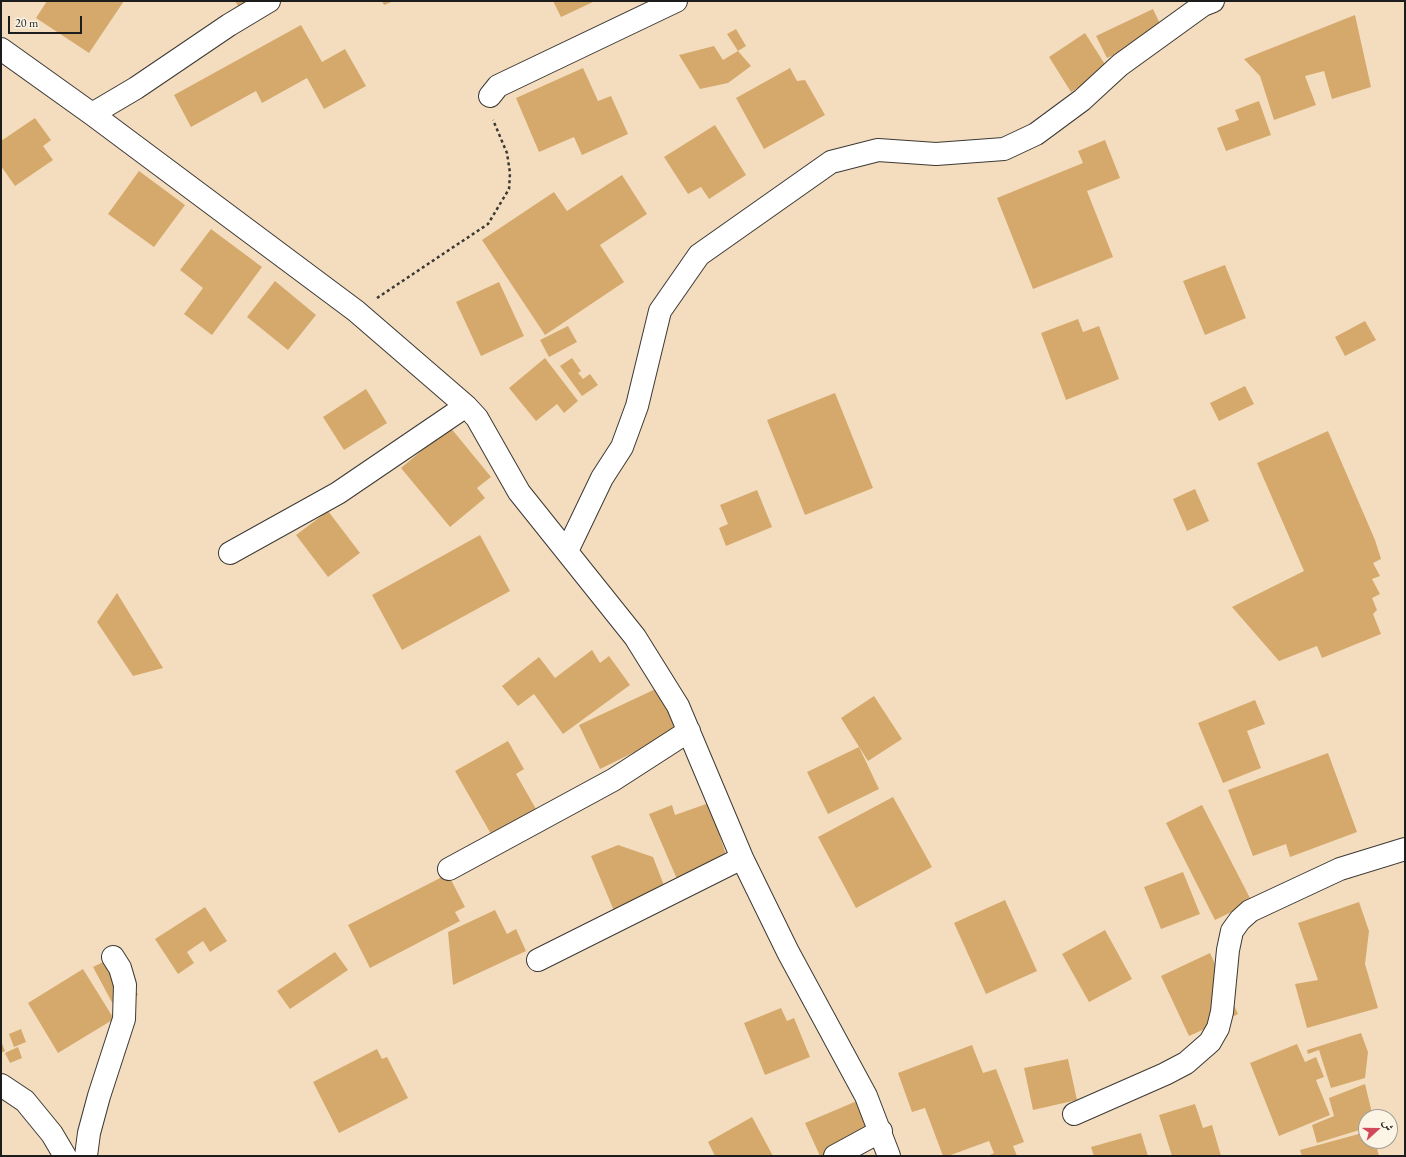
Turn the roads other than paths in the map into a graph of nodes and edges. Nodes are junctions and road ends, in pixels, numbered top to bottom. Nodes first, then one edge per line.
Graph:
1 (269, 1) edge
2 (676, 1) edge
3 (1213, 1) edge
4 (1, 49) edge
5 (490, 96) road end
6 (92, 114) junction
7 (466, 406) junction
8 (567, 551) junction
9 (230, 553) dead end
10 (689, 731) junction
11 (1405, 849) edge
12 (742, 858) junction
13 (449, 869) dead end
14 (113, 957) dead end
15 (538, 960) dead end
16 (1, 1085) edge
17 (1074, 1114) dead end
18 (881, 1131) junction
19 (65, 1156) edge
20 (86, 1156) edge
21 (835, 1156) edge
22 (889, 1156) edge

1 - 6 street
2 - 5 street
3 - 8 street
4 - 6 street
6 - 7 street
7 - 8 street
7 - 9 street
8 - 10 street
10 - 12 street
10 - 13 street
11 - 17 street
12 - 15 street
12 - 18 street
14 - 20 street
16 - 19 street
18 - 21 street
18 - 22 street

